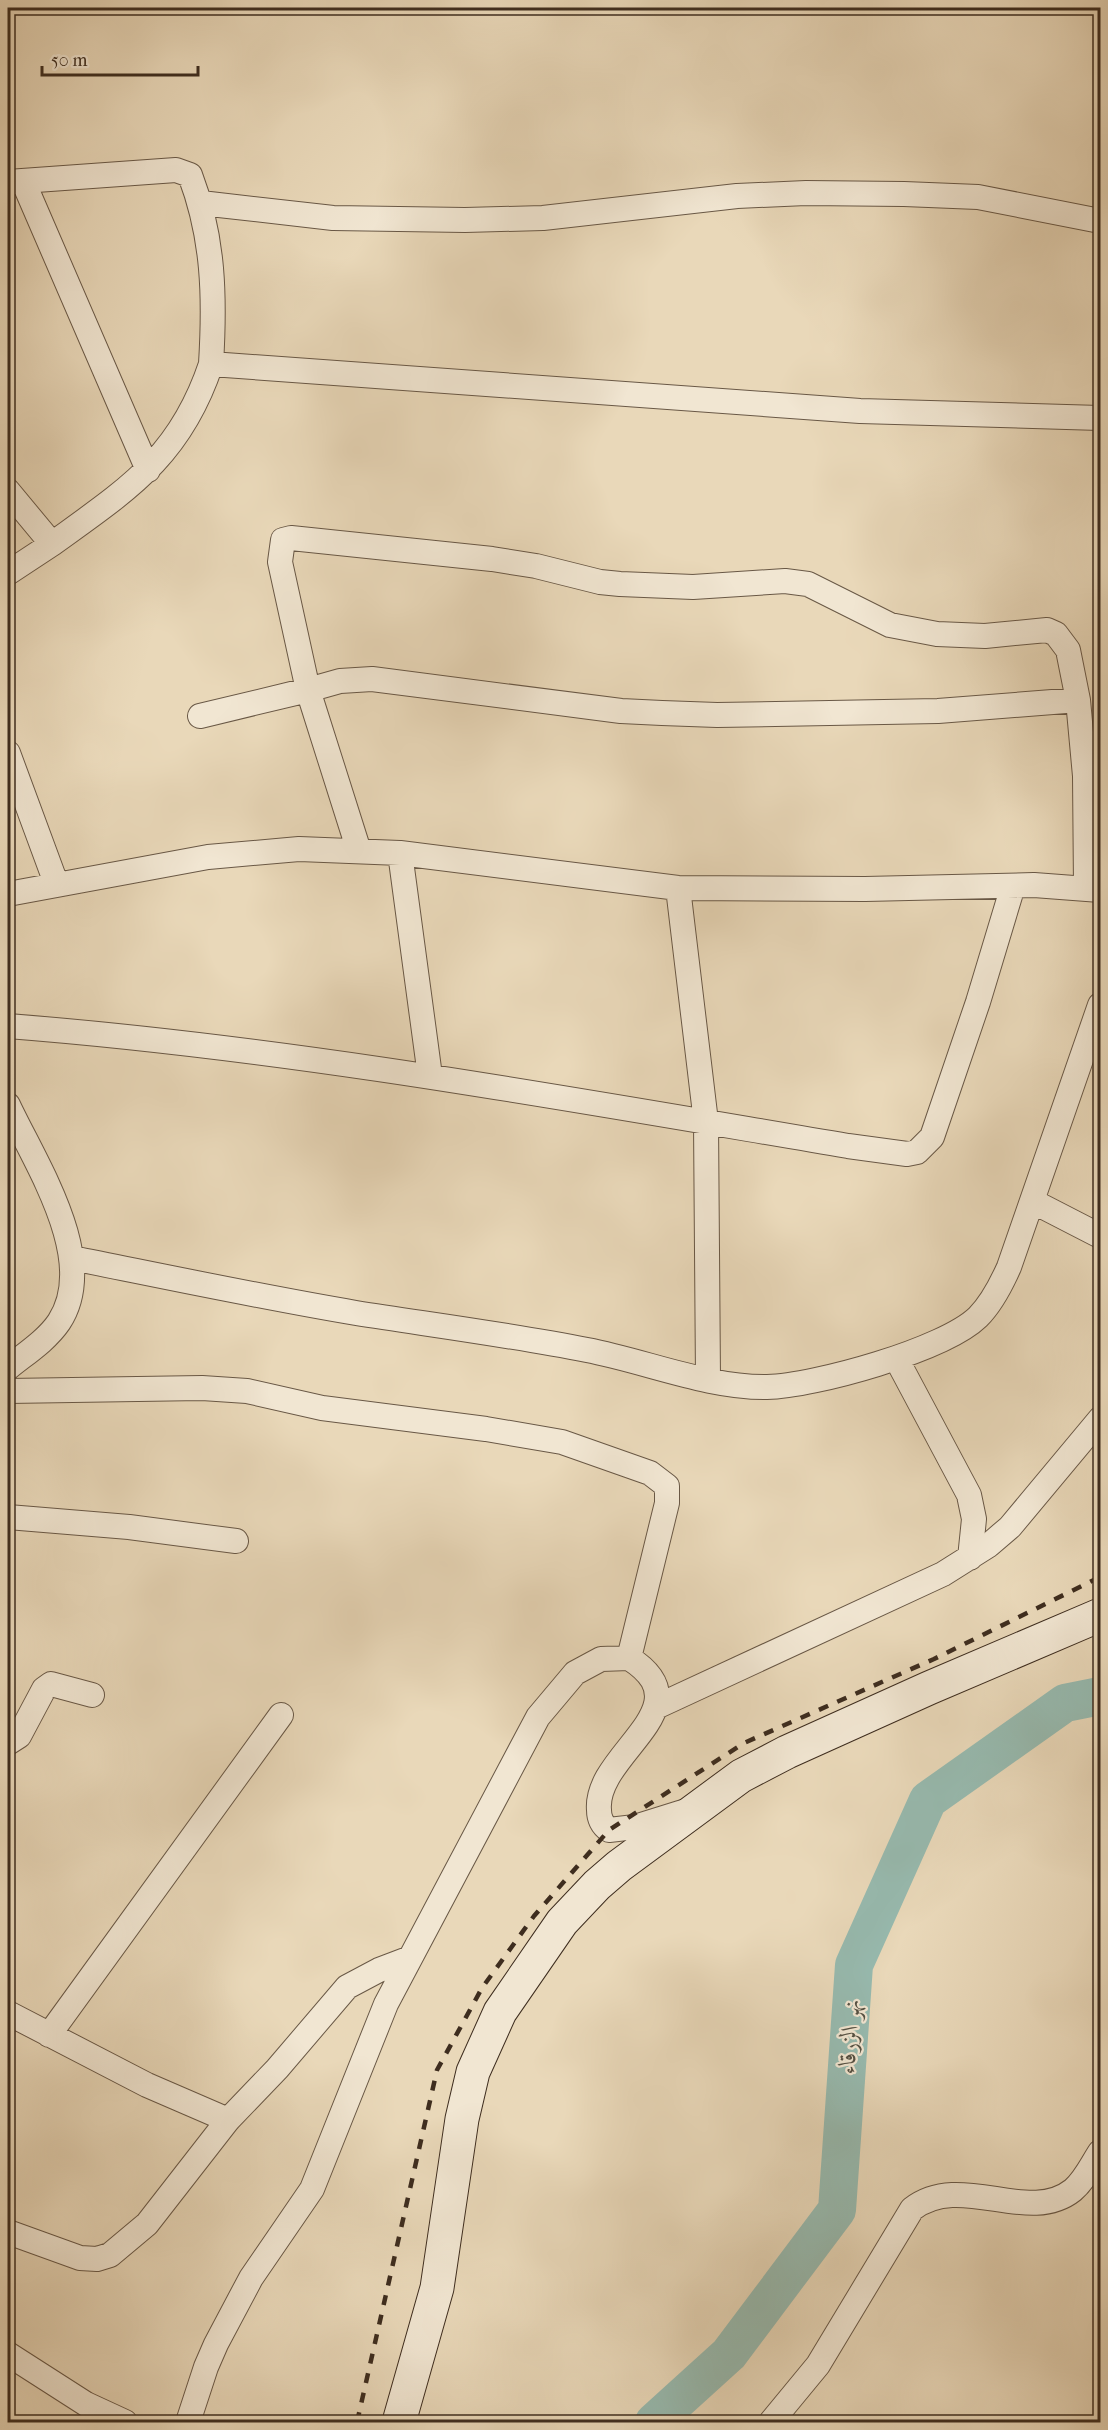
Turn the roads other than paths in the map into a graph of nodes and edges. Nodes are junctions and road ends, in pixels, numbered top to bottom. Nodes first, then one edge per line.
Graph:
1 (15, 181) edge
2 (201, 203) junction
3 (1101, 221) edge
4 (211, 363) junction
5 (1101, 418) edge
6 (148, 470) junction
7 (8, 491) edge
8 (51, 544) junction
9 (8, 573) edge
10 (308, 690) junction
11 (1078, 700) junction
12 (200, 716) dead end
13 (8, 753) edge
14 (359, 850) junction
15 (400, 853) junction
16 (56, 883) junction
17 (1013, 886) junction
18 (678, 888) junction
19 (1094, 889) edge
20 (8, 894) edge
21 (1101, 1005) edge
22 (8, 1026) edge
23 (430, 1076) junction
24 (8, 1105) edge
25 (706, 1122) junction
26 (1032, 1201) junction
27 (1101, 1236) edge
28 (72, 1258) junction
29 (896, 1358) junction
30 (8, 1368) edge
31 (708, 1379) junction
32 (8, 1391) edge
33 (1101, 1419) edge
34 (8, 1517) edge
35 (236, 1541) dead end
36 (970, 1558) junction
37 (1101, 1615) edge
38 (628, 1658) junction
39 (92, 1695) dead end
40 (656, 1707) junction
41 (281, 1715) dead end
42 (8, 1743) edge
43 (694, 1808) junction
44 (408, 1959) junction
45 (8, 2013) edge
46 (49, 2035) junction
47 (228, 2120) junction
48 (1101, 2152) edge
49 (8, 2232) edge
50 (8, 2354) edge
51 (125, 2422) edge
52 (188, 2422) edge
53 (399, 2422) edge
54 (771, 2422) edge

1 - 2 street
1 - 6 street
2 - 3 street
2 - 4 street
4 - 5 street
4 - 6 street
6 - 8 street
7 - 8 street
8 - 9 street
10 - 11 street
10 - 11 street
10 - 12 street
10 - 14 street
11 - 19 street
13 - 16 street
14 - 15 street
14 - 16 street
15 - 18 street
15 - 23 street
16 - 20 street
17 - 18 street
17 - 19 street
17 - 25 street
18 - 25 street
21 - 26 street
22 - 23 street
23 - 25 street
24 - 28 street
25 - 31 street
26 - 27 street
26 - 29 street
28 - 30 street
28 - 31 street
29 - 31 street
29 - 36 street
32 - 38 street
33 - 36 street
34 - 35 street
36 - 40 street
37 - 43 street
38 - 40 street
38 - 44 street
39 - 42 street
40 - 43 street
41 - 46 street
43 - 53 street
44 - 47 street
44 - 52 street
45 - 46 street
46 - 47 street
47 - 49 street
48 - 54 street
50 - 51 street

